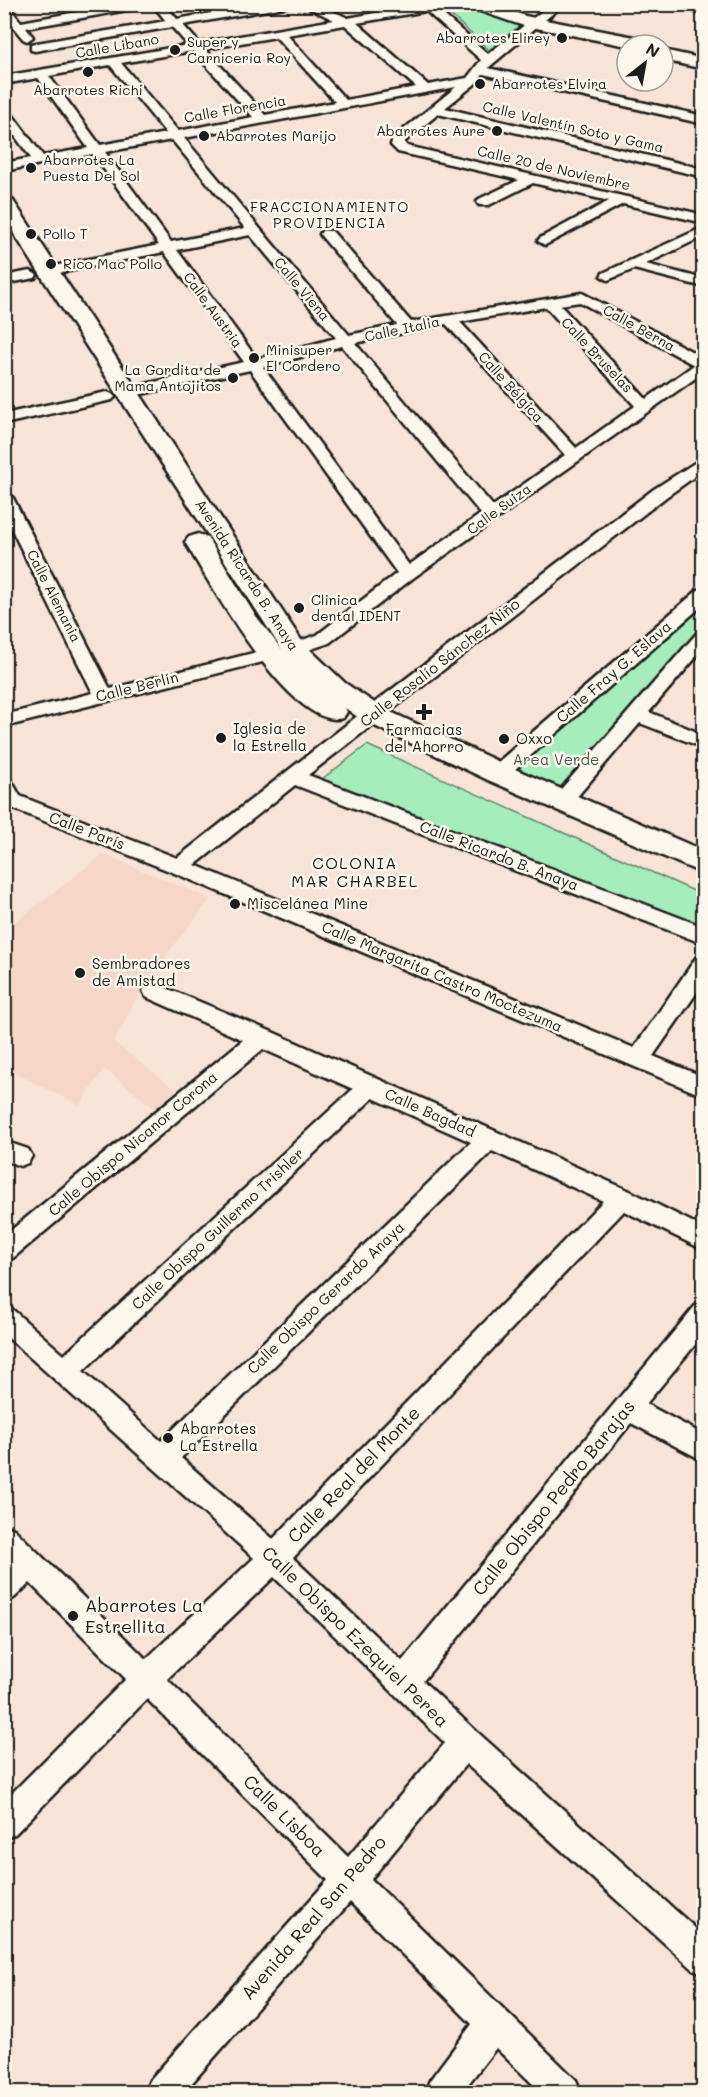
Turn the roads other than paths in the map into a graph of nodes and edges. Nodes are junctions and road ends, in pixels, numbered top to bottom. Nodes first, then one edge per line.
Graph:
1 (144, 4) edge
2 (157, 4) edge
3 (285, 4) edge
4 (306, 4) edge
5 (387, 4) edge
6 (447, 4) edge
7 (477, 4) edge
8 (560, 4) edge
9 (673, 4) edge
10 (4, 8) edge
11 (429, 8) junction
12 (704, 11) edge
13 (406, 12) junction
14 (349, 21) junction
15 (529, 22) junction
16 (174, 24) junction
17 (18, 26) junction
18 (279, 33) junction
19 (615, 38) edge
20 (615, 44) edge
21 (195, 48) junction
22 (675, 52) edge
23 (675, 56) edge
24 (698, 59) edge
25 (113, 61) junction
26 (44, 62) junction
27 (485, 65) junction
28 (4, 80) edge
29 (471, 81) junction
30 (425, 89) junction
31 (343, 104) junction
32 (436, 110) junction
33 (4, 112) edge
34 (262, 119) junction
35 (704, 120) edge
36 (175, 135) junction
37 (96, 150) junction
38 (39, 160) junction
39 (4, 166) edge
40 (704, 173) edge
41 (533, 178) junction
42 (622, 199) junction
43 (4, 202) edge
44 (484, 202) dead end
45 (704, 219) edge
46 (254, 230) junction
47 (704, 231) edge
48 (4, 233) edge
49 (327, 234) dead end
50 (545, 242) dead end
51 (168, 248) junction
52 (634, 265) junction
53 (39, 273) junction
54 (608, 276) dead end
55 (4, 280) edge
56 (704, 283) edge
57 (573, 298) joint
58 (549, 303) junction
59 (449, 319) junction
60 (408, 327) junction
61 (346, 340) junction
62 (253, 364) junction
63 (704, 365) edge
64 (118, 394) junction
65 (644, 406) junction
66 (4, 419) edge
67 (574, 455) junction
68 (704, 462) edge
69 (4, 496) edge
70 (492, 516) junction
71 (407, 574) junction
72 (704, 594) edge
73 (704, 636) edge
74 (282, 652) junction
75 (104, 695) junction
76 (636, 714) junction
77 (4, 721) edge
78 (365, 721) junction
79 (704, 742) edge
80 (498, 773) junction
81 (294, 777) junction
82 (7, 797) edge
83 (562, 801) junction
84 (704, 863) edge
85 (179, 867) junction
86 (704, 885) edge
87 (704, 936) edge
88 (704, 964) edge
89 (154, 991) dead end
90 (262, 1037) junction
91 (639, 1059) junction
92 (371, 1086) junction
93 (704, 1087) edge
94 (489, 1139) junction
95 (621, 1198) junction
96 (704, 1240) edge
97 (4, 1251) edge
98 (704, 1314) edge
99 (4, 1318) edge
100 (65, 1371) junction
101 (628, 1408) junction
102 (704, 1449) edge
103 (163, 1457) junction
104 (4, 1539) edge
105 (274, 1558) junction
106 (30, 1564) junction
107 (4, 1588) edge
108 (146, 1678) junction
109 (404, 1682) junction
110 (465, 1742) junction
111 (4, 1822) edge
112 (349, 1880) junction
113 (704, 1958) edge
114 (494, 2023) junction
115 (162, 2092) edge
116 (442, 2092) edge
117 (564, 2092) edge

1 - 17 street
2 - 16 street
3 - 16 street
4 - 14 street
5 - 13 street
6 - 11 street, Calle Libano
7 - 15 main road
8 - 15 street
9 - 12 street
10 - 17 street, Calle Austria
11 - 13 street, Calle Libano
11 - 27 street
13 - 14 street, Calle Libano
14 - 18 street, Calle Libano
14 - 30 street
15 - 19 main road
15 - 20 main road
15 - 27 street
16 - 21 street
16 - 26 street
17 - 26 street, Calle Austria
18 - 21 street, Calle Libano
18 - 31 street
21 - 25 street, Calle Libano
21 - 34 street
22 - 24 main road
23 - 24 main road
25 - 26 street, Calle Libano
25 - 36 street, Calle Viena
26 - 28 street, Calle Libano
26 - 37 street, Calle Austria
27 - 29 street
27 - 35 street
29 - 30 street, Calle Florencia
29 - 32 street
30 - 31 street, Calle Florencia
31 - 34 street, Calle Florencia
32 - 40 street, Calle Valentín Soto y Gama
32 - 41 street, Calle 20 de Noviembre
33 - 38 street
34 - 36 street, Calle Florencia
36 - 37 street, Calle Florencia
36 - 46 street, Calle Viena
37 - 38 street, Calle Florencia
37 - 51 street, Calle Austria
38 - 39 street, Calle Florencia
41 - 42 street, Calle 20 de Noviembre
41 - 44 street
42 - 45 street, Calle 20 de Noviembre
42 - 50 street
43 - 53 main road, Avenida Ricardo B. Anaya
46 - 51 street
46 - 61 street, Calle Viena
47 - 52 street
48 - 53 main road, Avenida Ricardo B. Anaya
49 - 60 street
51 - 53 street
51 - 62 street, Calle Austria
52 - 54 street
52 - 56 street
53 - 55 street
53 - 64 main road, Avenida Ricardo B. Anaya
57 - 58 street, Calle Italia
57 - 63 street, Calle Berna
58 - 59 street, Calle Italia
58 - 65 street, Calle Bruselas
59 - 60 street, Calle Italia
59 - 67 street, Calle Bélgica
60 - 61 street, Calle Italia
61 - 62 street, Calle Italia
61 - 70 street, Calle Viena
62 - 64 street, Calle Italia
62 - 71 street, Calle Austria
63 - 65 street, Calle Suiza
64 - 66 street, Calle Italia
64 - 74 main road, Avenida Ricardo B. Anaya
65 - 67 street, Calle Suiza
67 - 70 street, Calle Suiza
68 - 78 street, Calle Rosalío Sánchez Niño
69 - 75 street, Calle Alemania
70 - 71 street, Calle Suiza
71 - 74 street, Calle Suiza
72 - 80 street, Calle Fray G. Eslava
73 - 76 street
74 - 75 street, Calle Berlín
74 - 78 main road, Avenida Ricardo B. Anaya
75 - 77 street, Calle Berlín
76 - 79 street
76 - 83 street
78 - 80 main road, Avenida Ricardo B. Anaya
78 - 81 street, Calle Rosalío Sánchez Niño
78 - 86 main road, Avenida Ricardo B. Anaya
80 - 83 main road, Avenida Ricardo B. Anaya
81 - 85 street, Calle Rosalío Sánchez Niño
81 - 87 street, Calle Ricardo B. Anaya
82 - 85 street, Calle París
83 - 84 main road, Avenida Ricardo B. Anaya
85 - 91 street, Calle Margarita Castro Moctezuma
88 - 91 street
89 - 90 street, Calle Bagdad
90 - 92 street, Calle Bagdad
90 - 97 street, Calle Obispo Nicanor Corona
91 - 93 street, Calle Margarita Castro Moctezuma
92 - 94 street, Calle Bagdad
92 - 100 street, Calle Obispo Guillermo Trishler
94 - 95 street, Calle Bagdad
94 - 103 street, Calle Obispo Gerardo Anaya
95 - 96 street, Calle Bagdad
95 - 105 street, Calle Real del Monte
98 - 101 street, Calle Obispo Pedro Barajas
99 - 100 street, Calle Obispo Ezequiel Perea
100 - 103 street, Calle Obispo Ezequiel Perea
101 - 102 street
101 - 109 street, Calle Obispo Pedro Barajas
103 - 105 street, Calle Obispo Ezequiel Perea
104 - 106 street, Calle Lisboa
105 - 108 street, Calle Real del Monte
105 - 109 street, Calle Obispo Ezequiel Perea
106 - 107 street
106 - 108 street, Calle Lisboa
108 - 111 street, Calle Real del Monte
108 - 112 street, Calle Lisboa
109 - 110 street, Calle Obispo Ezequiel Perea
110 - 112 street, Avenida Real San Pedro
110 - 113 street, Calle Obispo Ezequiel Perea
112 - 114 street, Calle Lisboa
112 - 115 street, Avenida Real San Pedro
114 - 116 street
114 - 117 street, Calle Lisboa

